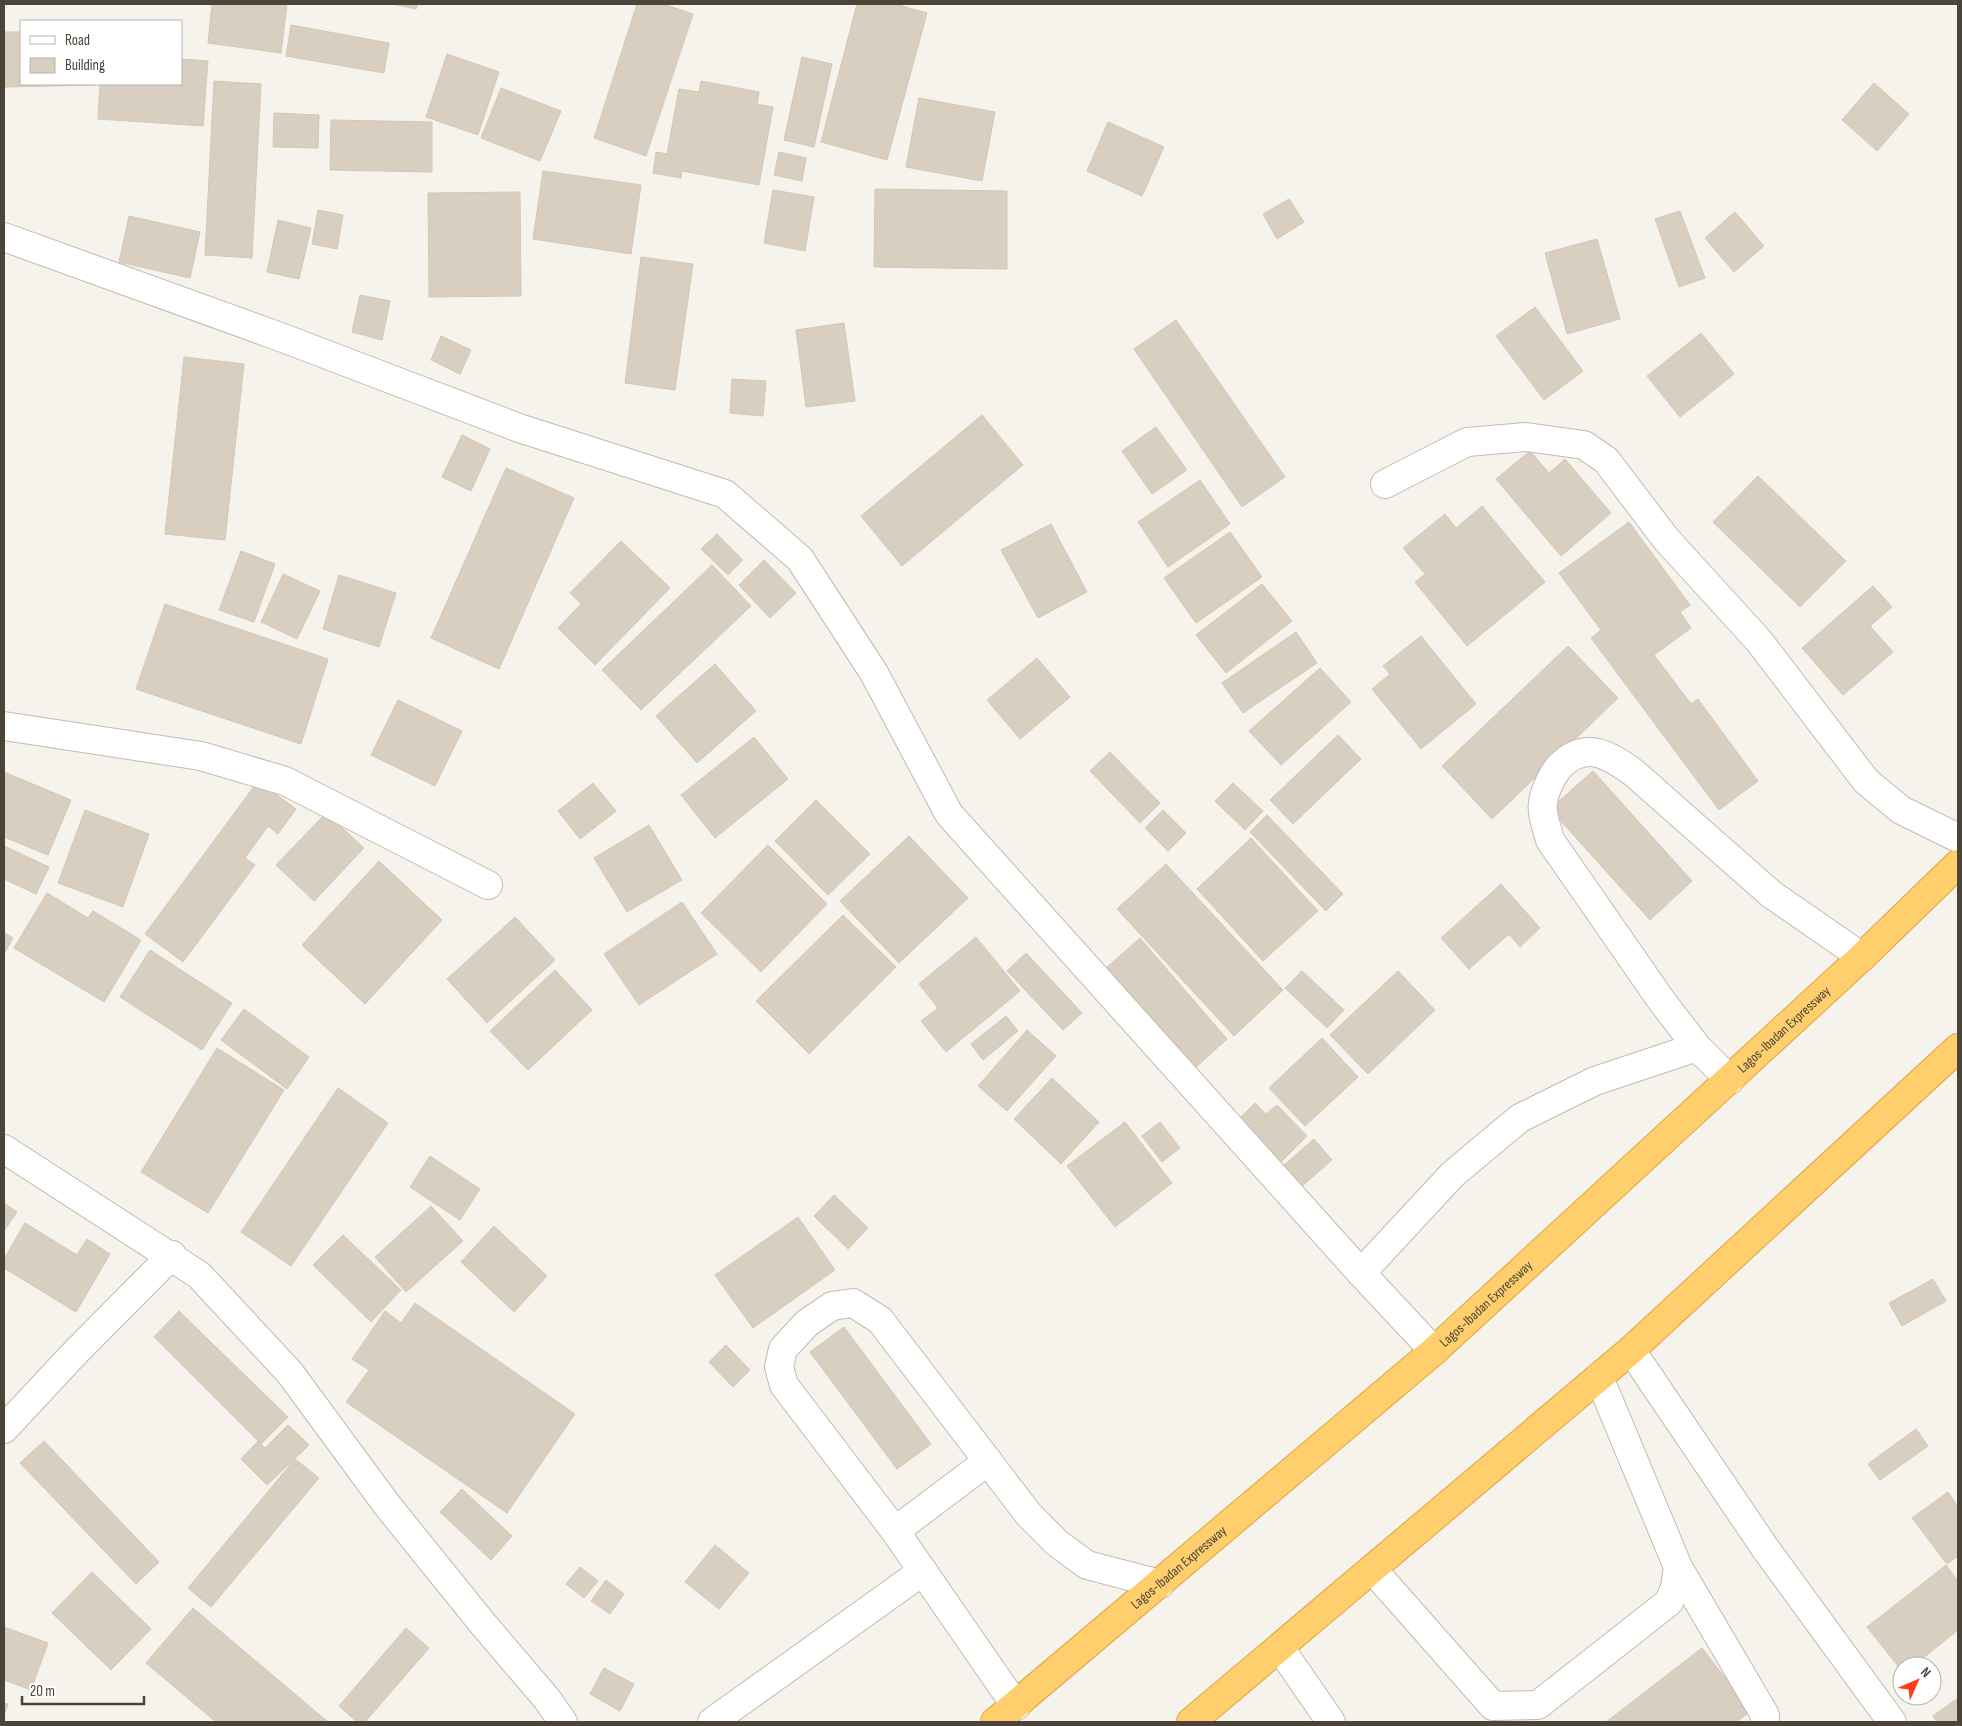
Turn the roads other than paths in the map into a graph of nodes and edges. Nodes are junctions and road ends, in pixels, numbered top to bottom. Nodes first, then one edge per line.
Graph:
1 (4, 237) edge
2 (1385, 484) dead end
3 (4, 726) edge
4 (1958, 838) edge
5 (1958, 864) edge
6 (488, 885) dead end
7 (1862, 957) junction
8 (1698, 1047) junction
9 (1954, 1060) edge
10 (1730, 1080) junction
11 (4, 1149) edge
12 (172, 1255) junction
13 (1361, 1274) junction
14 (1631, 1350) junction
15 (1434, 1351) junction
16 (1599, 1377) junction
17 (4, 1430) edge
18 (988, 1461) junction
19 (895, 1531) junction
20 (1678, 1567) junction
21 (1372, 1570) junction
22 (922, 1571) junction
23 (1160, 1584) junction
24 (1280, 1648) junction
25 (1006, 1714) edge
26 (1498, 1714) edge
27 (563, 1722) edge
28 (712, 1722) edge
29 (1191, 1722) edge
30 (1331, 1722) edge
31 (1765, 1722) edge
32 (1892, 1722) edge

1 - 13 street
2 - 4 street
3 - 6 street
5 - 7 highway, Lagos-Ibadan Expressway
7 - 8 street
7 - 10 highway, Lagos-Ibadan Expressway
8 - 10 street
8 - 13 street
9 - 14 highway
10 - 15 highway, Lagos-Ibadan Expressway
11 - 12 street
12 - 17 street
12 - 27 street
13 - 15 street
14 - 16 highway
14 - 32 street
15 - 23 highway, Lagos-Ibadan Expressway
16 - 20 street
16 - 21 highway
18 - 19 street
18 - 19 street
18 - 23 street
19 - 22 street
20 - 26 street
20 - 31 street
21 - 24 highway
21 - 26 street
22 - 25 street
22 - 28 street
23 - 25 highway, Lagos-Ibadan Expressway
24 - 29 highway
24 - 30 street

